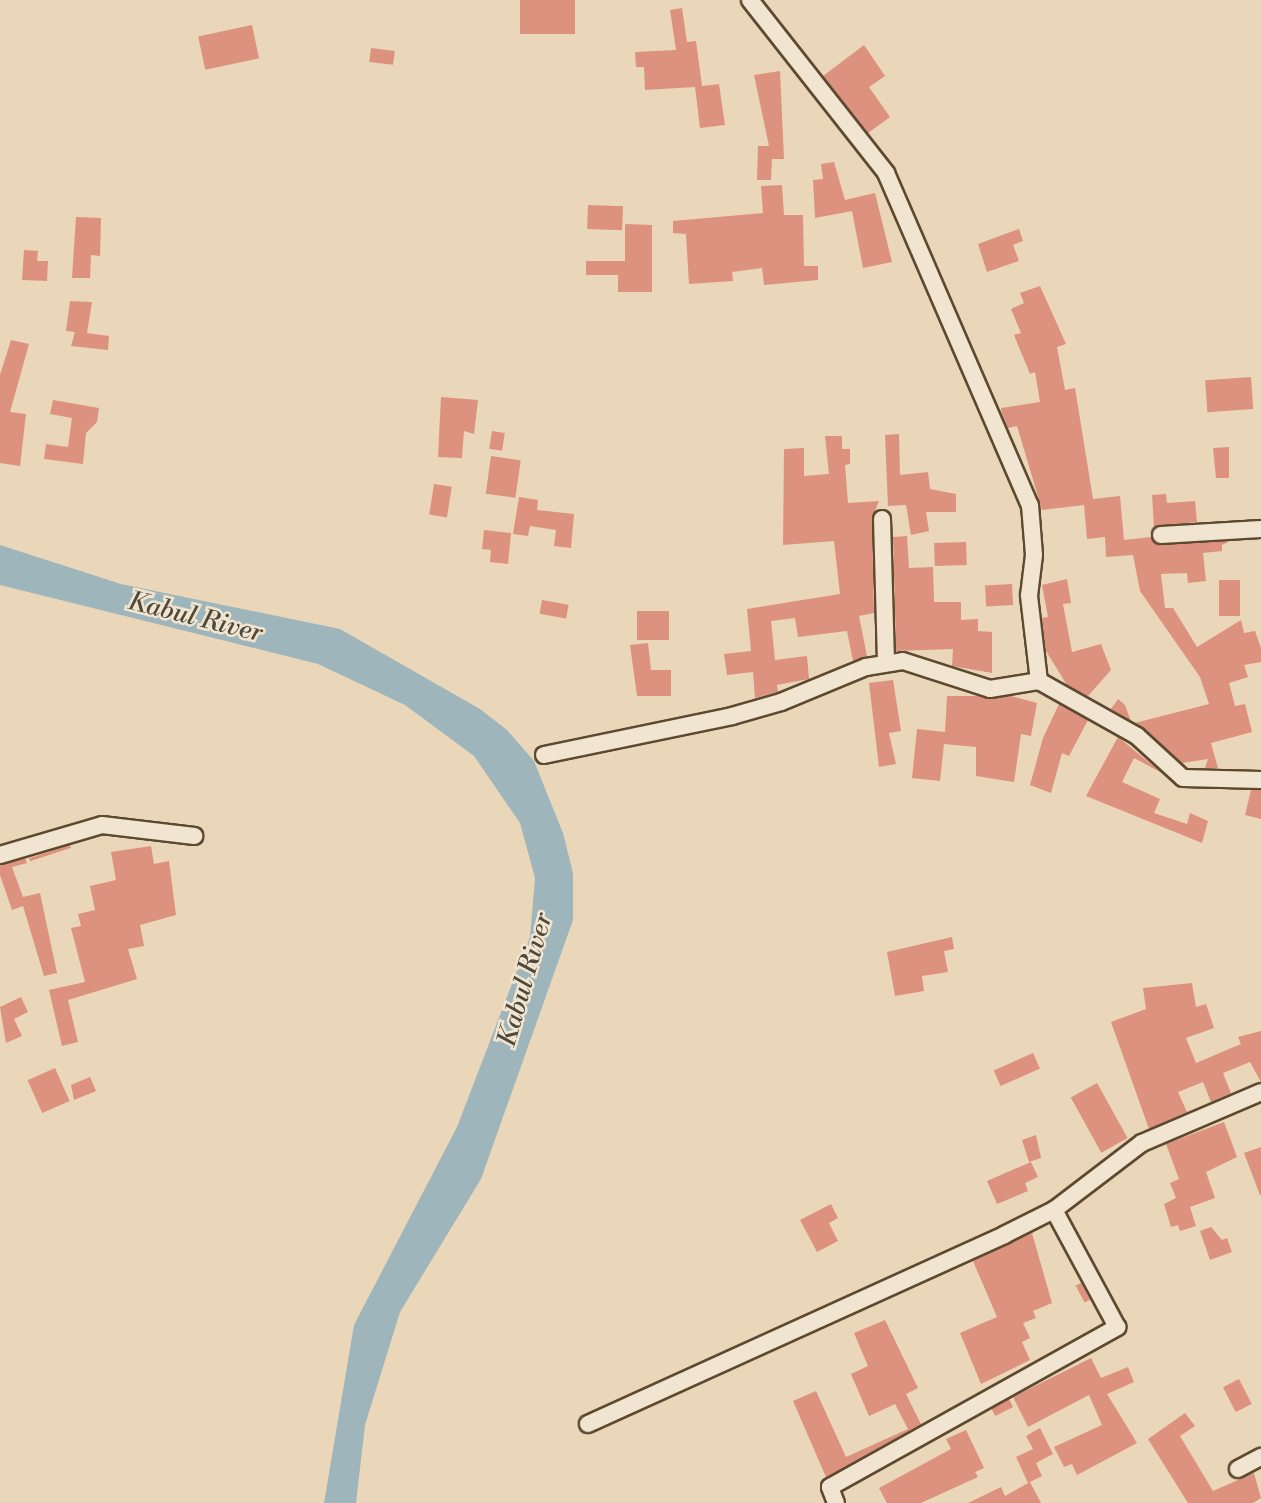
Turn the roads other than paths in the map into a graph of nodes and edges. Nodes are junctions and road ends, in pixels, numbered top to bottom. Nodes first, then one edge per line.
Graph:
1 (750, 0) edge
2 (882, 519) dead end
3 (1261, 529) edge
4 (1161, 535) dead end
5 (886, 662) junction
6 (1039, 681) junction
7 (544, 755) dead end
8 (1261, 780) edge
9 (194, 836) dead end
10 (0, 855) edge
11 (1261, 1092) edge
12 (1054, 1210) junction
13 (588, 1424) dead end
14 (1261, 1457) edge
15 (1238, 1469) dead end
16 (836, 1503) edge

1 - 6 street
2 - 5 street
3 - 4 street
5 - 6 street
5 - 7 street
6 - 8 street
9 - 10 street
11 - 12 street
12 - 13 street
12 - 16 street
14 - 15 street

